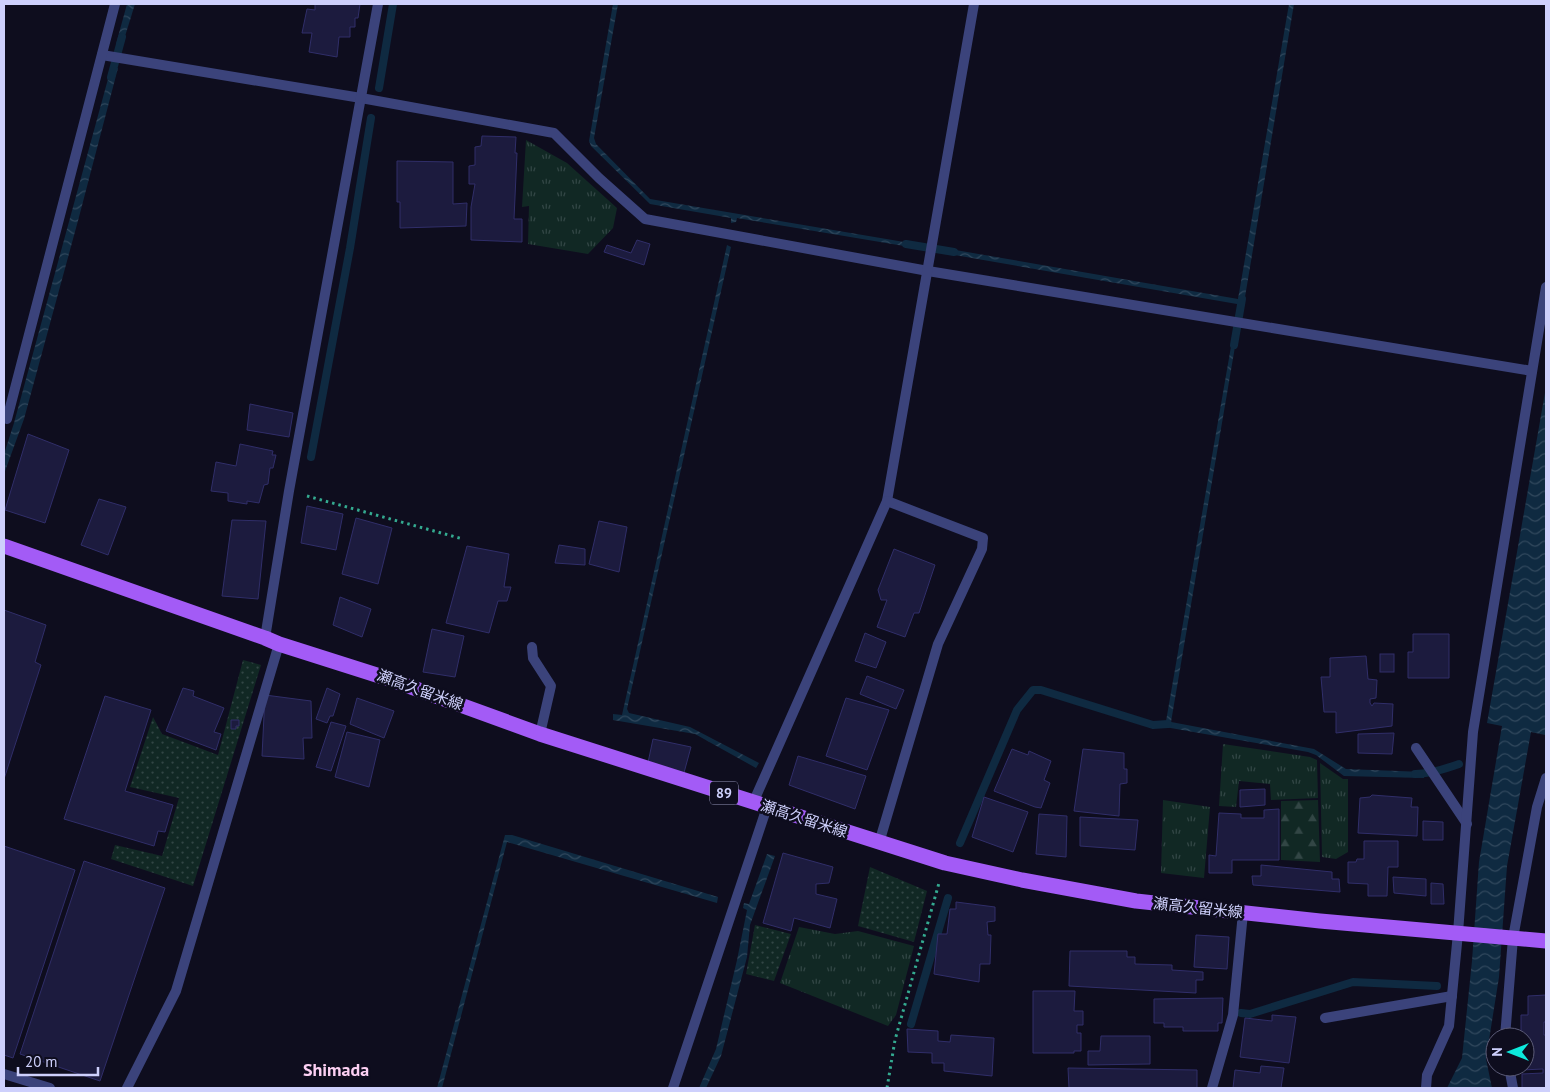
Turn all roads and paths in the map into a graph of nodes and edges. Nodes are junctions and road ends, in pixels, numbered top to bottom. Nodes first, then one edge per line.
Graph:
1 (115, 4) edge
2 (378, 4) edge
3 (974, 4) edge
4 (102, 55) junction
5 (361, 98) junction
6 (928, 272) junction
7 (1546, 287) edge
8 (1532, 371) junction
9 (7, 419) dead end
10 (289, 491) junction
11 (887, 501) junction
12 (463, 539) dead end
13 (4, 546) edge
14 (265, 638) junction
15 (279, 644) junction
16 (532, 646) dead end
17 (540, 734) junction
18 (1416, 748) dead end
19 (1546, 778) edge
20 (760, 805) junction
21 (1467, 824) junction
22 (879, 843) junction
23 (945, 863) junction
24 (1243, 913) junction
25 (1464, 933) junction
26 (1510, 937) junction
27 (1546, 941) edge
28 (1452, 996) junction
29 (1325, 1018) dead end
30 (1506, 1027) edge
31 (4, 1074) edge
32 (50, 1088) edge
33 (128, 1088) edge
34 (673, 1088) edge
35 (887, 1088) edge
36 (1212, 1088) edge
37 (1426, 1088) edge

1 - 4 street
2 - 5 street
3 - 6 street
4 - 5 street
4 - 9 street
5 - 6 street
5 - 10 street
6 - 8 street
6 - 11 street
7 - 8 street
8 - 21 street
10 - 12 path
10 - 14 street
11 - 20 street
11 - 22 street
13 - 14 main road, 瀬高久留米線 / 89
14 - 15 main road, 瀬高久留米線 / 89
15 - 17 main road, 瀬高久留米線 / 89
15 - 33 street
16 - 17 street
17 - 20 main road, 瀬高久留米線 / 89
18 - 21 street
19 - 26 street
20 - 22 main road, 瀬高久留米線 / 89
20 - 34 street
21 - 25 street
22 - 23 main road, 瀬高久留米線 / 89
23 - 24 main road, 瀬高久留米線 / 89
23 - 35 path
24 - 25 main road, 瀬高久留米線 / 89
24 - 36 street
25 - 26 main road, 瀬高久留米線 / 89
25 - 28 street
26 - 27 main road, 瀬高久留米線 / 89
26 - 30 street
28 - 29 street
28 - 37 street
31 - 32 street

